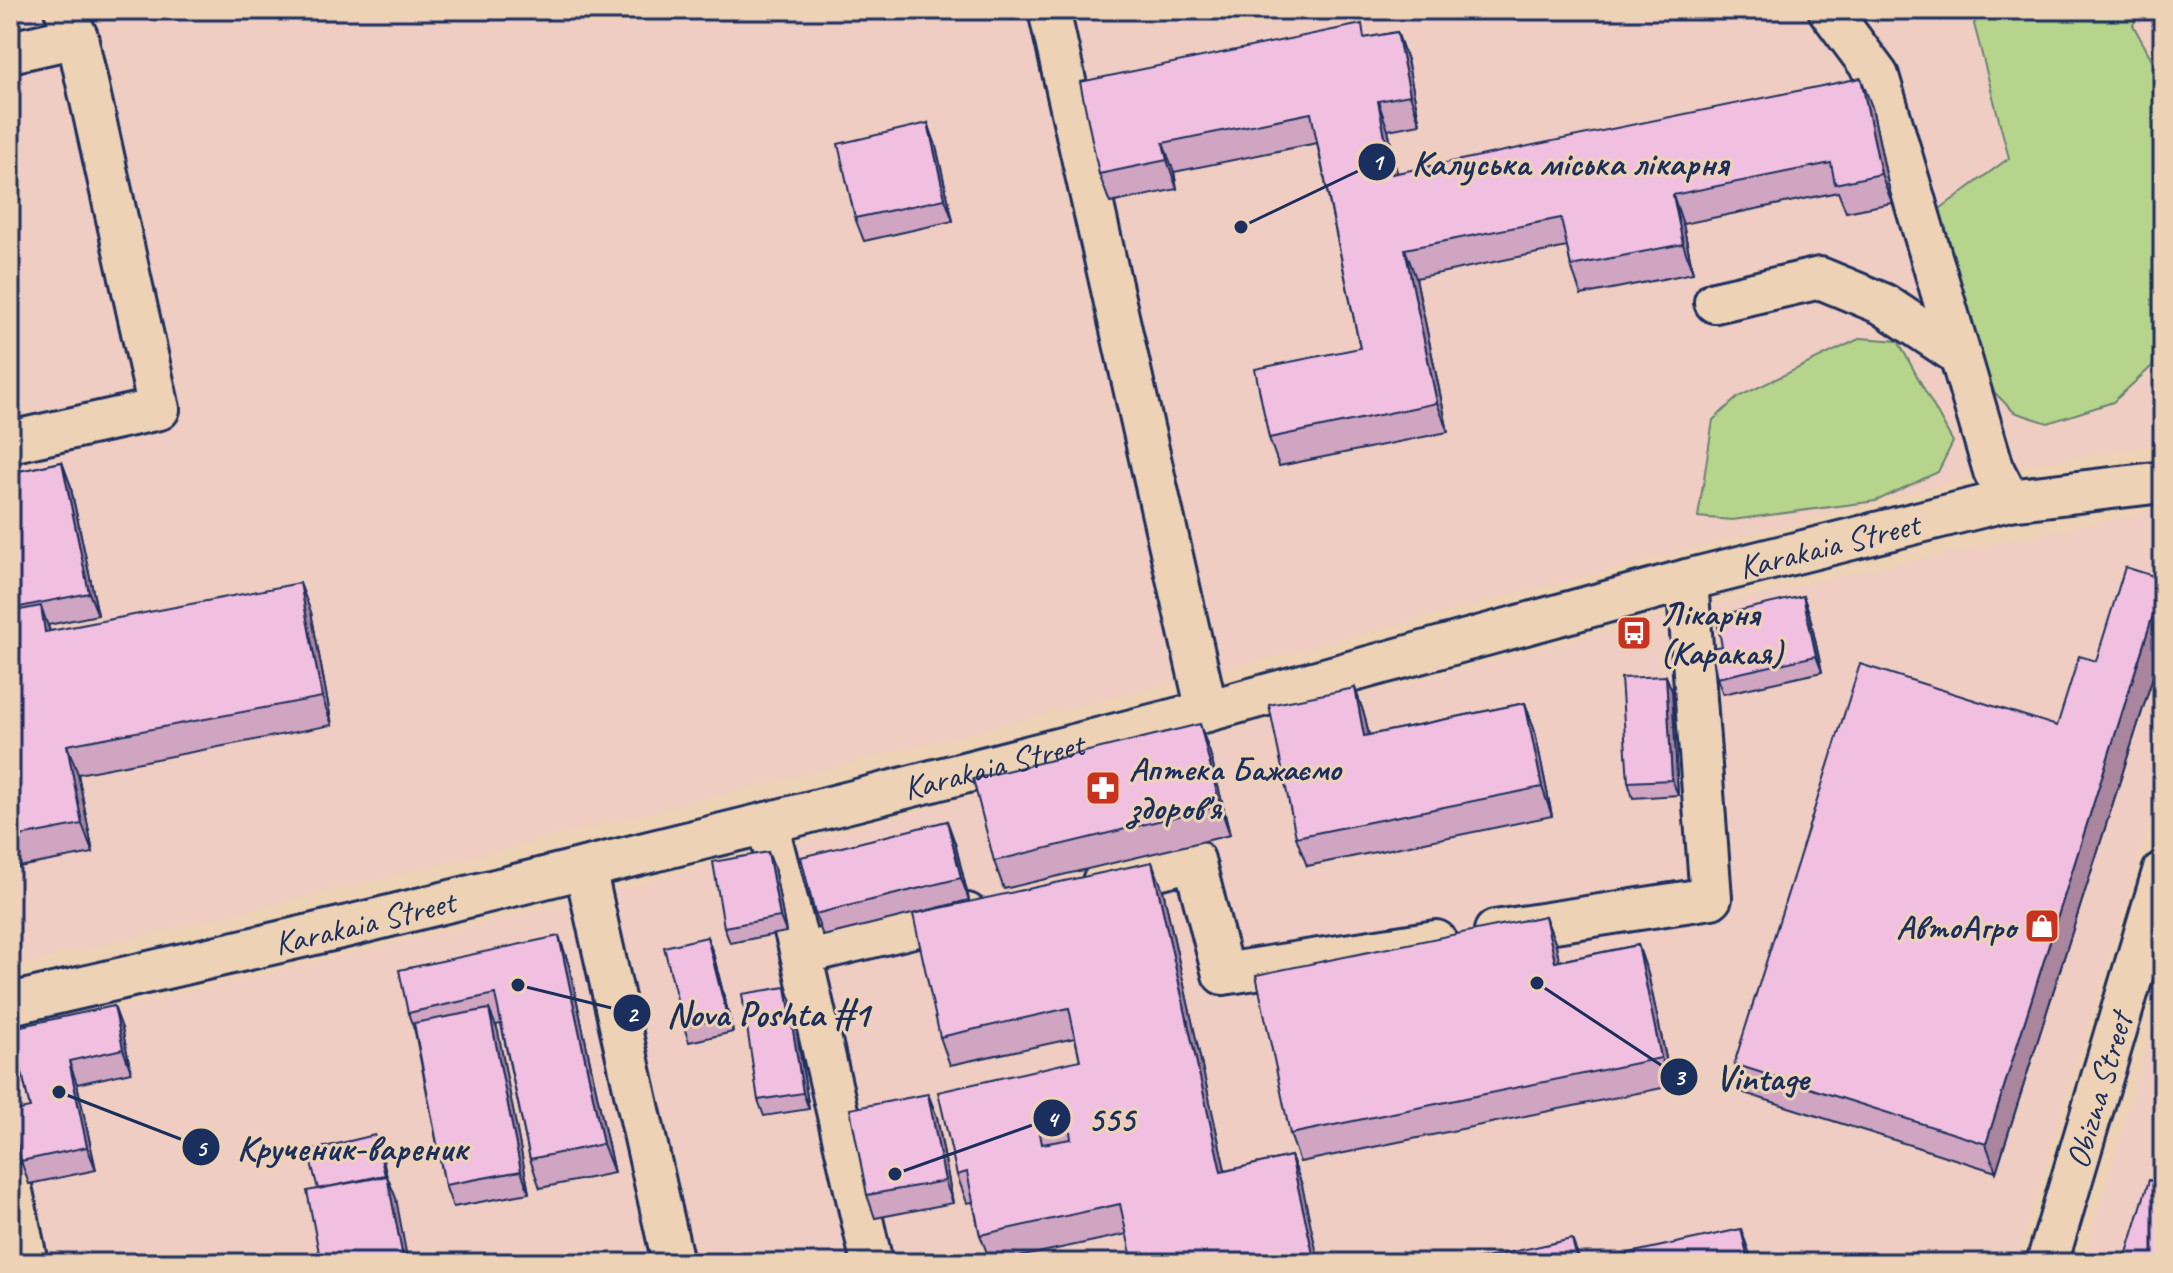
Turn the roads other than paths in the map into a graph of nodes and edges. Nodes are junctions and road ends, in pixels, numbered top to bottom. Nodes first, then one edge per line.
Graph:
1 (1049, 10) edge
2 (1829, 10) edge
3 (71, 24) edge
4 (10, 52) edge
5 (1715, 302) dead end
6 (1958, 354) junction
7 (10, 442) edge
8 (2163, 482) edge
9 (2009, 500) junction
10 (1687, 580) junction
11 (1207, 711) junction
12 (767, 823) junction
13 (585, 868) junction
14 (2163, 872) edge
15 (1073, 889) edge
16 (998, 907) edge
17 (801, 954) junction
18 (10, 1004) edge
19 (10, 1182) edge
20 (27, 1263) edge
21 (673, 1263) edge
22 (872, 1263) edge
23 (2047, 1263) edge

1 - 11 street
2 - 6 street
3 - 4 street
3 - 7 street
5 - 6 street
6 - 9 street
8 - 9 street, Karakaia Street
9 - 10 street, Karakaia Street
10 - 11 street, Karakaia Street
10 - 15 street
11 - 12 street, Karakaia Street
12 - 13 street, Karakaia Street
12 - 17 street
13 - 18 street, Karakaia Street
13 - 21 street
14 - 23 street, Obizna Street
16 - 17 street
17 - 22 street
19 - 20 street

